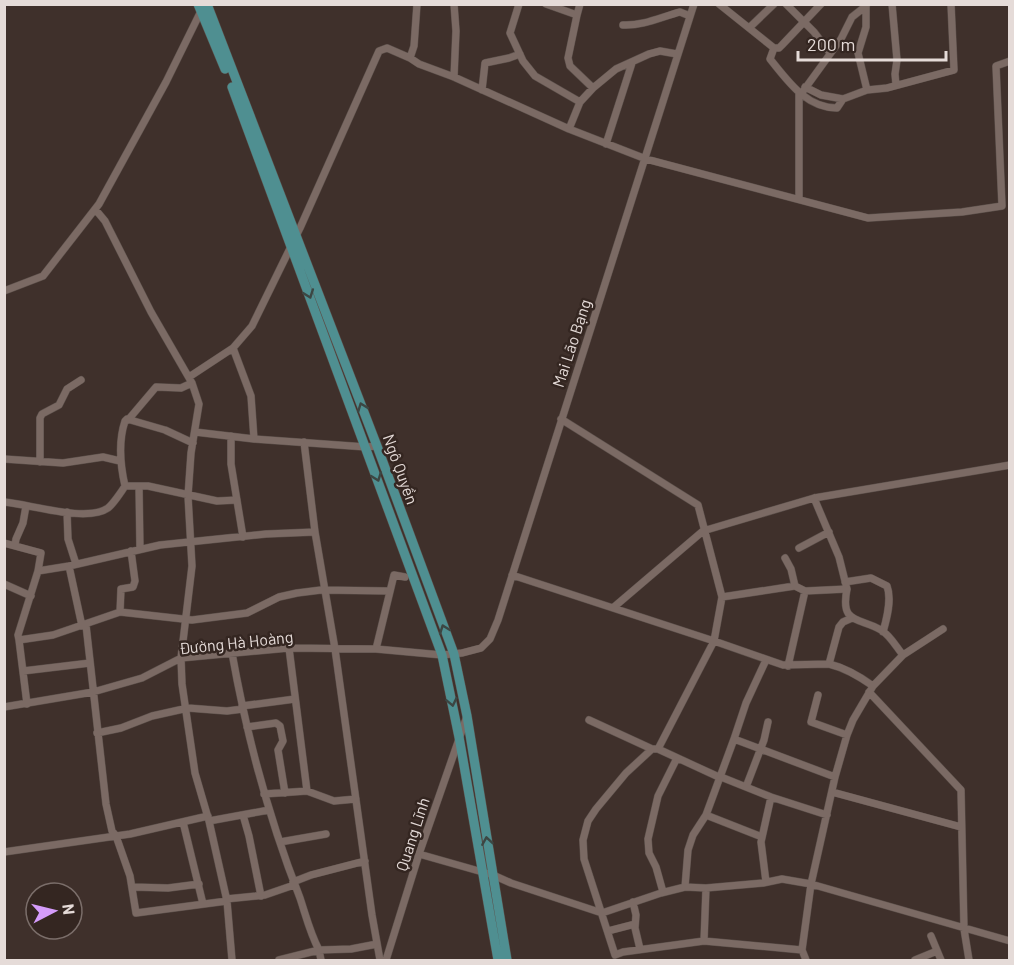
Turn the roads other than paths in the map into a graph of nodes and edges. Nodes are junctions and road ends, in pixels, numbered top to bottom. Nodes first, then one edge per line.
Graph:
1 (417, 4) edge
2 (454, 4) edge
3 (519, 4) edge
4 (546, 4) edge
5 (580, 4) edge
6 (694, 4) edge
7 (774, 4) edge
8 (820, 4) edge
9 (892, 4) edge
10 (951, 4) edge
11 (788, 5) edge
12 (866, 5) edge
13 (723, 6) edge
14 (202, 7) edge
15 (577, 15) junction
16 (690, 16) junction
17 (804, 20) junction
18 (623, 25) dead end
19 (749, 28) junction
20 (774, 48) junction
21 (830, 53) junction
22 (520, 54) junction
23 (677, 54) junction
24 (410, 58) junction
25 (1010, 61) edge
26 (632, 63) junction
27 (454, 77) junction
28 (896, 85) junction
29 (806, 87) junction
30 (593, 88) junction
31 (482, 90) junction
32 (867, 90) junction
33 (800, 93) junction
34 (843, 99) junction
35 (580, 102) junction
36 (569, 129) junction
37 (606, 144) junction
38 (646, 159) junction
39 (799, 199) junction
40 (95, 209) junction
41 (296, 234) junction
42 (290, 244) junction
43 (4, 291) edge
44 (233, 348) junction
45 (81, 380) dead end
46 (191, 380) junction
47 (561, 419) junction
48 (128, 420) junction
49 (195, 432) junction
50 (231, 436) junction
51 (254, 439) junction
52 (304, 442) junction
53 (193, 443) junction
54 (377, 446) junction
55 (366, 447) junction
56 (4, 459) edge
57 (120, 461) junction
58 (40, 462) junction
59 (1010, 465) edge
60 (125, 486) junction
61 (139, 486) junction
62 (188, 496) junction
63 (814, 498) junction
64 (237, 500) junction
65 (4, 502) edge
66 (26, 506) junction
67 (67, 512) junction
68 (703, 531) junction
69 (315, 532) junction
70 (829, 532) junction
71 (243, 537) junction
72 (4, 543) edge
73 (190, 543) junction
74 (15, 545) junction
75 (799, 548) dead end
76 (140, 549) junction
77 (131, 552) junction
78 (785, 558) dead end
79 (73, 565) junction
80 (38, 571) junction
81 (512, 575) junction
82 (405, 577) dead end
83 (4, 584) edge
84 (795, 586) junction
85 (846, 586) junction
86 (325, 590) junction
87 (389, 591) junction
88 (805, 591) junction
89 (31, 596) junction
90 (723, 597) junction
91 (614, 607) junction
92 (120, 612) junction
93 (852, 618) junction
94 (186, 621) junction
95 (84, 626) junction
96 (943, 628) dead end
97 (884, 632) junction
98 (19, 640) junction
99 (714, 641) junction
100 (289, 648) junction
101 (335, 648) junction
102 (376, 649) junction
103 (232, 653) junction
104 (454, 654) junction
105 (442, 655) junction
106 (903, 656) junction
107 (181, 658) junction
108 (766, 660) junction
109 (90, 663) junction
110 (830, 664) junction
111 (788, 666) junction
112 (23, 671) junction
113 (871, 689) junction
114 (93, 692) junction
115 (818, 695) dead end
116 (295, 699) junction
117 (27, 704) junction
118 (4, 707) edge
119 (242, 708) junction
120 (186, 709) junction
121 (467, 716) junction
122 (589, 720) dead end
123 (768, 722) dead end
124 (247, 727) junction
125 (97, 733) junction
126 (847, 735) junction
127 (459, 737) junction
128 (734, 740) junction
129 (761, 748) junction
130 (655, 749) junction
131 (677, 758) junction
132 (721, 777) junction
133 (835, 777) junction
134 (746, 788) junction
135 (307, 791) junction
136 (832, 792) junction
137 (285, 793) junction
138 (264, 794) junction
139 (771, 797) junction
140 (356, 799) junction
141 (269, 810) junction
142 (706, 814) junction
143 (243, 815) junction
144 (827, 815) junction
145 (208, 819) junction
146 (183, 822) junction
147 (961, 827) junction
148 (326, 834) dead end
149 (116, 836) junction
150 (762, 837) junction
151 (280, 842) junction
152 (4, 852) edge
153 (419, 854) junction
154 (364, 861) junction
155 (488, 874) junction
156 (766, 882) junction
157 (199, 884) junction
158 (294, 884) junction
159 (811, 884) junction
160 (133, 887) junction
161 (685, 887) junction
162 (706, 888) junction
163 (663, 892) junction
164 (261, 896) junction
165 (226, 900) junction
166 (633, 902) junction
167 (203, 904) junction
168 (602, 913) junction
169 (635, 924) junction
170 (964, 929) junction
171 (608, 932) junction
172 (931, 936) dead end
173 (704, 941) junction
174 (1010, 941) edge
175 (377, 945) junction
176 (640, 949) junction
177 (318, 950) junction
178 (802, 950) junction
179 (937, 951) junction
180 (232, 960) edge
181 (279, 960) edge
182 (321, 960) edge
183 (380, 960) edge
184 (386, 960) edge
185 (498, 960) edge
186 (507, 960) edge
187 (806, 960) edge
188 (915, 960) edge
189 (941, 960) edge
190 (969, 960) edge

1 - 24 street
2 - 27 street
3 - 22 street
4 - 15 street
5 - 15 street
6 - 16 street, Mai Lão Bạng
7 - 19 street
8 - 17 street
9 - 28 street
10 - 28 street
11 - 17 street
12 - 21 street
12 - 32 street
13 - 19 street
14 - 40 street
14 - 41 main road, Ngô Quyền
14 - 42 main road, Ngô Quyền
15 - 30 street
16 - 18 street
16 - 23 street, Mai Lão Bạng
17 - 20 street
17 - 21 street
19 - 20 street
20 - 33 street
21 - 29 street
22 - 31 street
22 - 35 street
23 - 26 street
23 - 38 street, Mai Lão Bạng
24 - 27 street
24 - 41 street
25 - 39 street
26 - 30 street
26 - 37 street
27 - 31 street
28 - 32 street
29 - 33 street
29 - 34 street
30 - 35 street
31 - 36 street
32 - 34 street
33 - 34 street
33 - 39 street
35 - 36 street
36 - 37 street
37 - 38 street
38 - 39 street
38 - 47 street, Mai Lão Bạng
40 - 43 street
40 - 46 street
41 - 42 street
54 -> 41 main road, Ngô Quyền
42 - 44 street
42 -> 55 main road, Ngô Quyền
44 - 46 street
44 - 51 street
45 - 58 street
46 - 48 street
46 - 49 street
47 - 68 street
47 - 81 street, Mai Lão Bạng
48 - 53 street
48 - 57 street
49 - 50 street
49 - 53 street
50 - 51 street
50 - 64 street
51 - 52 street
52 - 55 street
52 - 69 street
53 - 62 street
54 - 55 street
104 -> 54 main road, Ngô Quyền
55 -> 105 main road, Ngô Quyền
56 - 58 street
57 - 58 street
57 - 60 street
59 - 63 street
60 - 61 street
60 - 67 street
61 - 62 street
61 - 76 street
62 - 64 street
62 - 73 street
63 - 68 street
63 - 70 street
64 - 71 street
65 - 66 street
66 - 67 street
66 - 74 street
67 - 79 street
68 - 90 street
68 - 91 street
69 - 71 street
69 - 86 street
70 - 75 street
70 - 85 street
71 - 73 street
72 - 74 street
73 - 76 street
73 - 94 street
74 - 80 street
76 - 77 street
77 - 79 street
77 - 92 street
78 - 84 street
79 - 80 street
79 - 95 street
80 - 89 street
81 - 91 street
81 - 104 street, Mai Lão Bạng
82 - 87 street
83 - 89 street
84 - 88 street
84 - 90 street
85 - 88 street
85 - 93 street
85 - 97 street
86 - 87 street
86 - 94 street
86 - 101 street
87 - 102 street
88 - 111 street
89 - 98 street
90 - 99 street
91 - 99 street
92 - 94 street
92 - 95 street
93 - 97 street
93 - 110 street
94 - 107 street
95 - 98 street
95 - 109 street
96 - 106 street
97 - 106 street
98 - 112 street
99 - 108 street
99 - 130 street
100 - 101 street, Đường Hà Hoàng
100 - 103 street, Đường Hà Hoàng
100 - 116 street
101 - 102 street, Đường Hà Hoàng
101 - 140 street
102 - 105 street, Đường Hà Hoàng
103 - 107 street, Đường Hà Hoàng
103 - 119 street
104 - 105 street, Mai Lão Bạng
104 - 121 main road, Ngô Quyền
105 -> 127 main road, Ngô Quyền
106 - 113 street
107 - 114 street, Đường Hà Hoàng
107 - 120 street
108 - 111 street
108 - 128 street
109 - 112 street
109 - 114 street
110 - 111 street
110 - 113 street
112 - 117 street
113 - 126 street
113 - 147 street
114 - 117 street, Đường Hà Hoàng
114 - 125 street
115 - 126 street
116 - 119 street
116 - 135 street
117 - 118 street, Đường Hà Hoàng
119 - 120 street
119 - 124 street
120 - 125 street
120 - 145 street
121 - 127 street, Quang Lĩnh
155 -> 121 main road, Ngô Quyền
122 - 130 street
123 - 129 street
124 - 137 street
124 - 138 street
125 - 149 street
126 - 133 street
127 - 153 street, Quang Lĩnh
127 - 155 main road, Ngô Quyền
128 - 129 street
128 - 132 street
129 - 133 street
129 - 134 street
130 - 131 street
130 - 168 street
131 - 132 street
131 - 163 street
132 - 134 street
132 - 142 street
133 - 136 street
134 - 139 street
135 - 137 street
135 - 140 street
136 - 144 street
136 - 147 street
137 - 138 street
138 - 141 street
139 - 144 street
139 - 150 street
140 - 154 street
141 - 143 street
141 - 151 street
142 - 150 street
142 - 161 street
143 - 145 street
143 - 164 street
144 - 159 street
145 - 146 street
145 - 165 street
146 - 149 street
146 - 157 street
147 - 170 street
148 - 151 street
149 - 152 street
149 - 160 street
150 - 156 street
151 - 158 street
153 - 155 street
153 - 184 street, Quang Lĩnh
154 - 158 street
154 - 175 street
155 - 168 street
155 - 185 main road, Ngô Quyền
155 - 186 main road, Ngô Quyền
156 - 159 street
156 - 162 street
157 - 160 street
157 - 167 street
158 - 164 street
158 - 177 street
159 - 170 street
159 - 178 street
160 - 167 street
161 - 162 street
161 - 163 street
162 - 173 street
163 - 166 street
164 - 165 street
165 - 167 street
165 - 180 street
166 - 168 street
166 - 169 street
168 - 171 street
169 - 171 street
169 - 176 street
170 - 174 street
170 - 190 street
171 - 176 street
172 - 179 street
173 - 176 street
173 - 178 street
175 - 177 street
175 - 183 street
177 - 181 street
177 - 182 street
178 - 187 street
179 - 188 street
179 - 189 street

